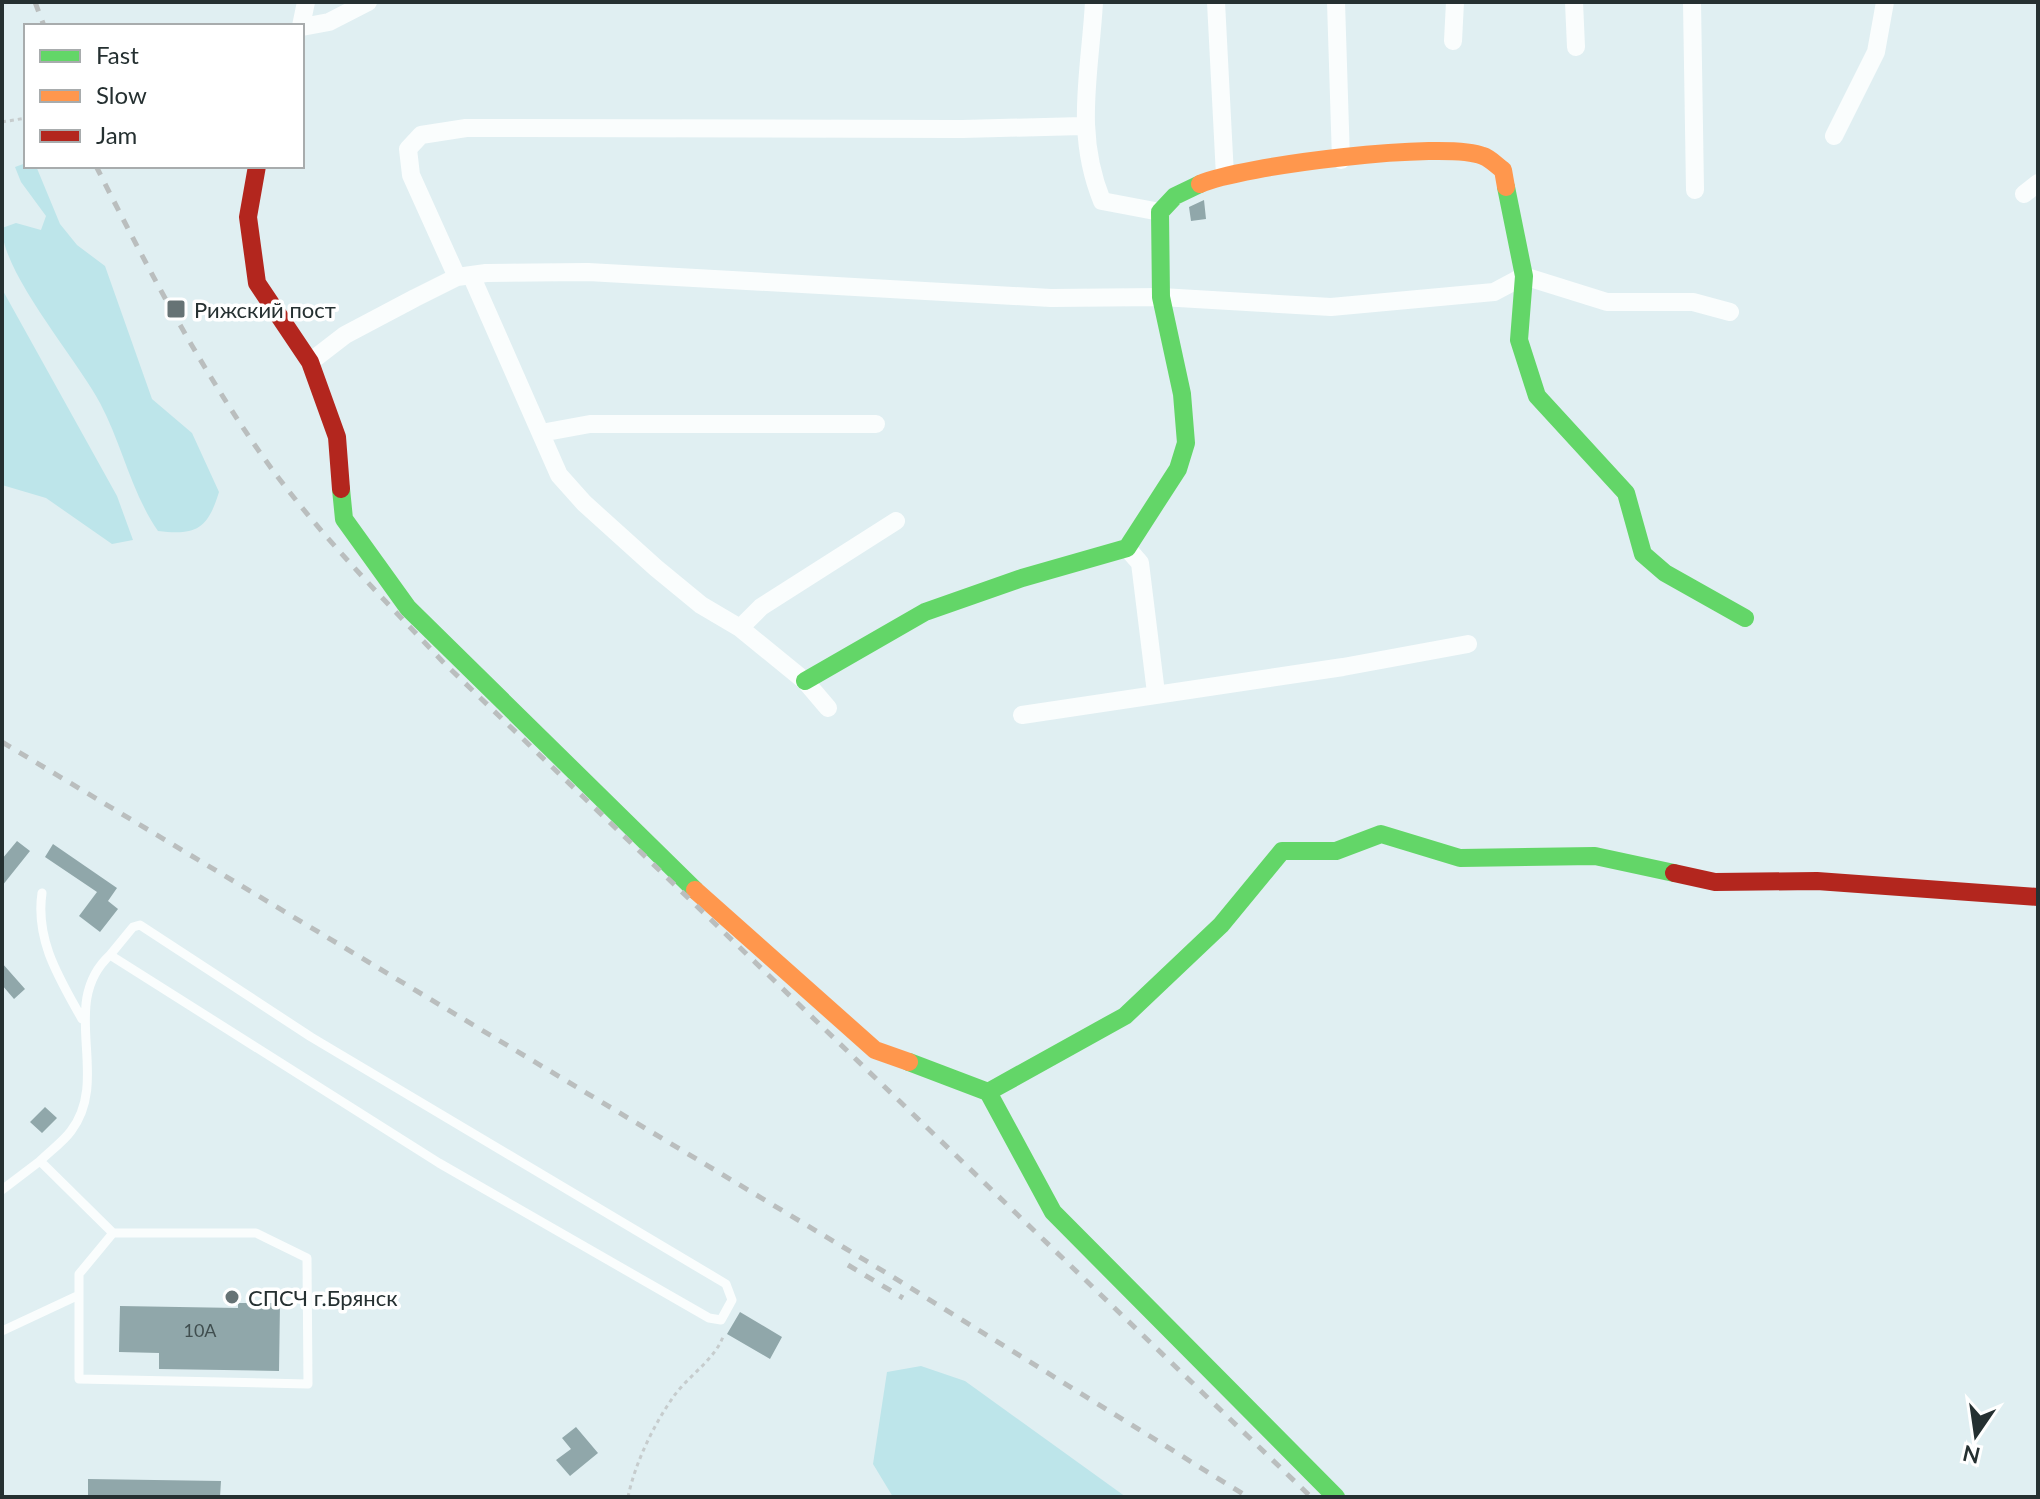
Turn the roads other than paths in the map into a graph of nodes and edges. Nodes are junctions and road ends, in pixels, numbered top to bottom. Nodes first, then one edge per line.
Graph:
1 (306, 2) edge
2 (368, 2) edge
3 (1094, 2) edge
4 (1216, 2) edge
5 (1336, 2) edge
6 (1455, 2) edge
7 (1574, 2) edge
8 (1692, 2) edge
9 (1885, 2) edge
10 (302, 24) edge
11 (304, 26) edge
12 (1453, 41) dead end
13 (1576, 47) dead end
14 (1083, 126) junction
15 (1834, 136) dead end
16 (1341, 160) junction
17 (257, 168) edge
18 (1225, 176) junction
19 (1695, 190) dead end
20 (1160, 212) junction
21 (464, 276) junction
22 (1524, 276) junction
23 (1161, 297) junction
24 (1730, 312) dead end
25 (310, 362) junction
26 (876, 424) dead end
27 (541, 433) junction
28 (896, 521) dead end
29 (1127, 548) junction
30 (1745, 618) dead end
31 (740, 628) junction
32 (1468, 644) dead end
33 (805, 681) junction
34 (1156, 693) junction
35 (828, 708) dead end
36 (1022, 715) dead end
37 (42, 893) dead end
38 (2038, 897) edge
39 (110, 955) junction
40 (82, 1019) junction
41 (988, 1092) junction
42 (40, 1161) junction
43 (2, 1190) edge
44 (113, 1233) junction
45 (79, 1295) junction
46 (2, 1331) edge
47 (1336, 1497) edge

1 - 10 street
2 - 11 street
3 - 14 street
4 - 18 street
5 - 16 street
6 - 12 street
7 - 13 street
8 - 19 street
9 - 15 street
14 - 20 street
14 - 21 street
16 - 18 street
16 - 22 street
17 - 25 street
18 - 20 street
20 - 23 street
21 - 23 street
21 - 25 street
21 - 27 street
22 - 23 street
22 - 24 street
22 - 30 street
23 - 29 street
25 - 41 street
26 - 27 street
27 - 31 street
28 - 31 street
29 - 33 street
29 - 34 street
31 - 33 street
32 - 34 street
33 - 35 street
34 - 36 street
37 - 40 lane
38 - 41 street
39 - 39 lane
39 - 40 lane
40 - 42 lane
41 - 47 street
42 - 43 lane
42 - 44 lane
44 - 45 lane
44 - 45 lane
45 - 46 lane

